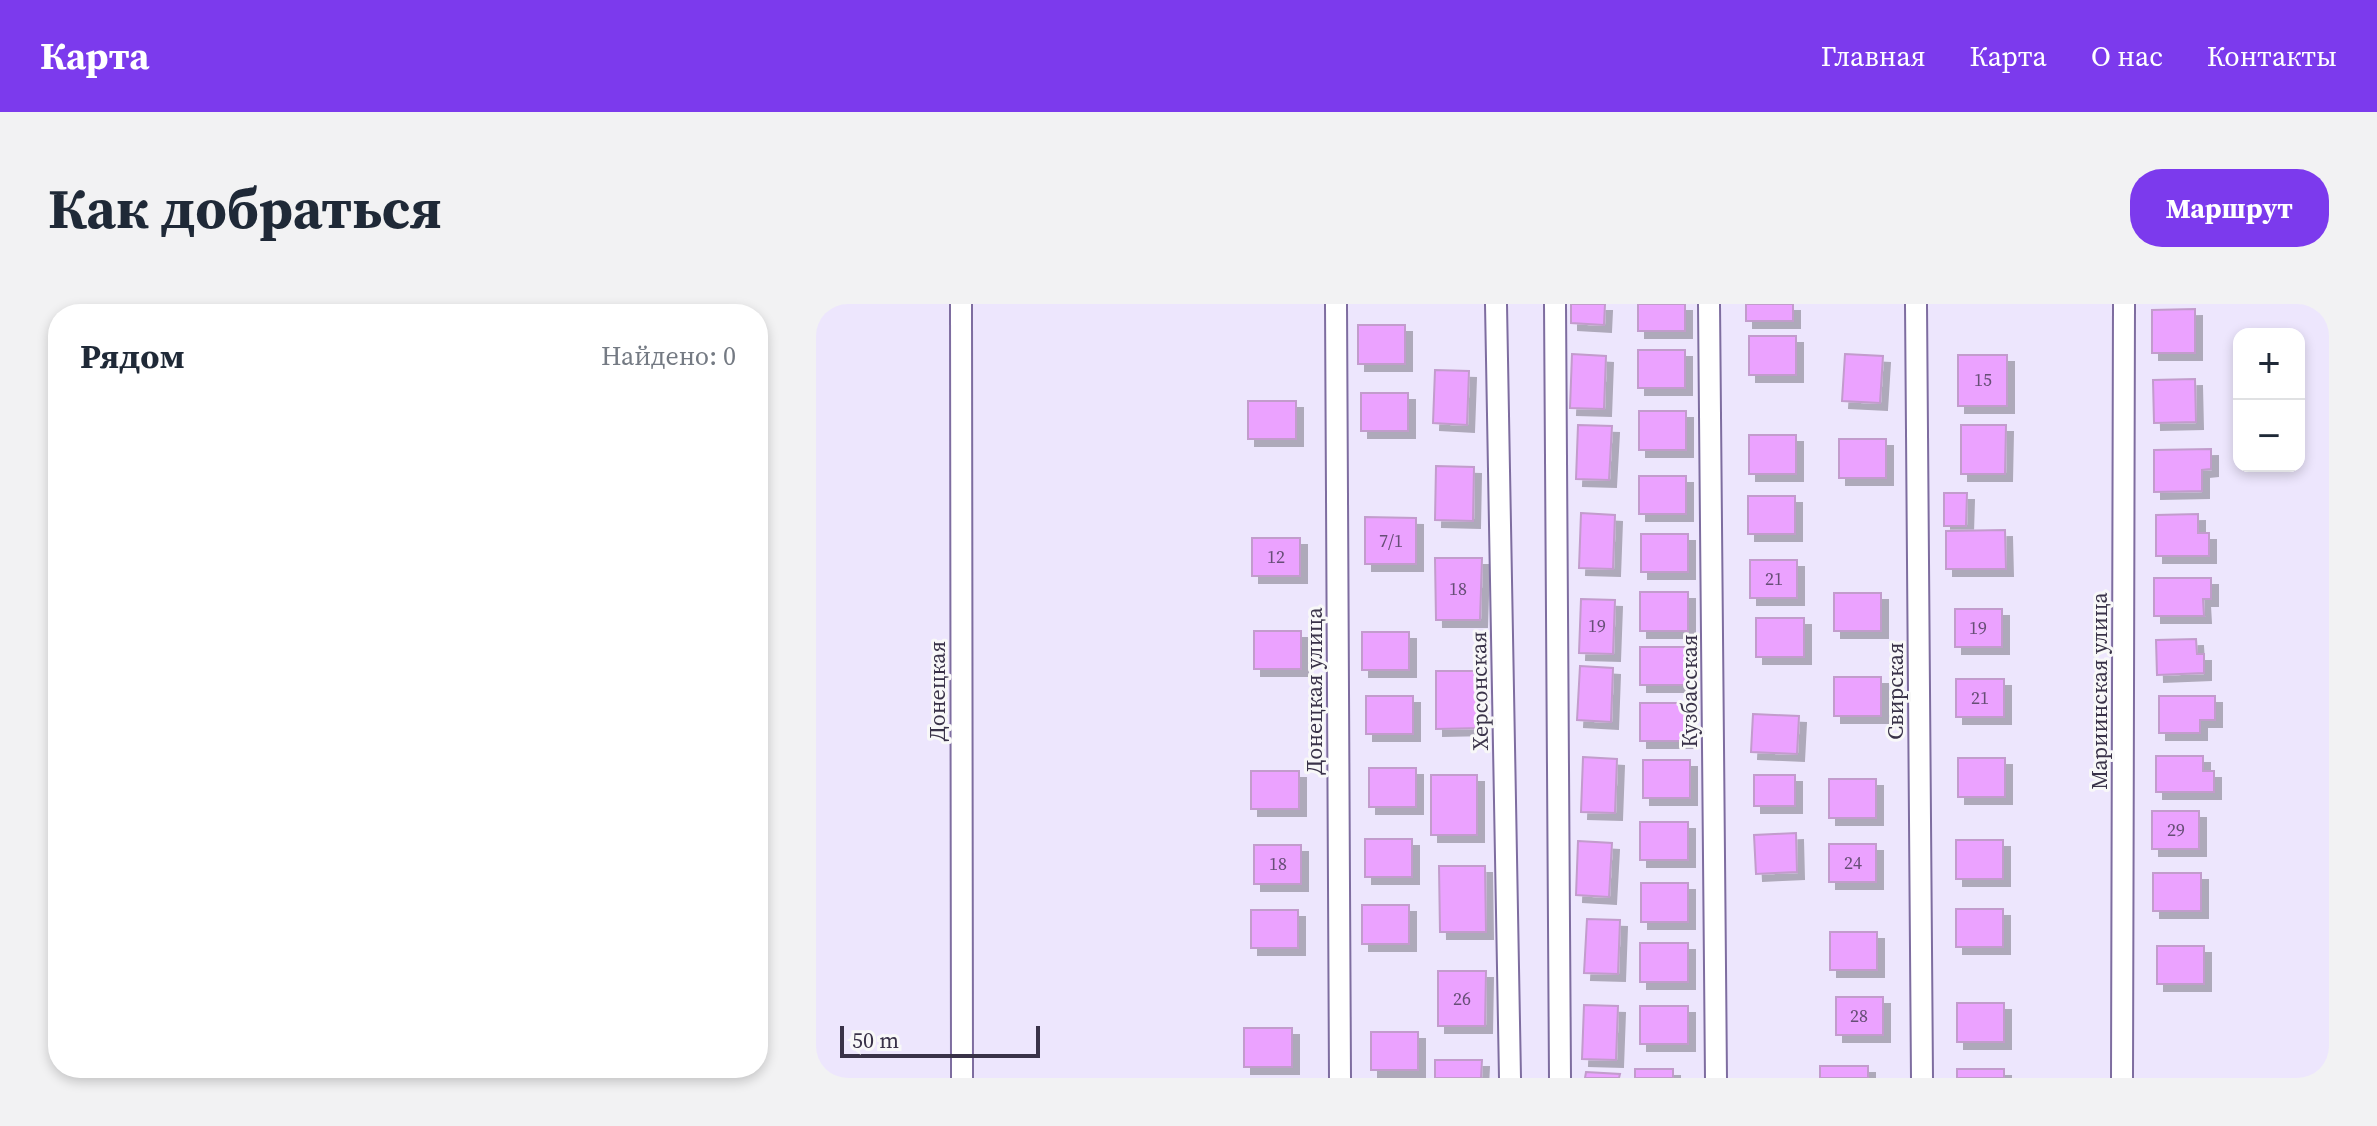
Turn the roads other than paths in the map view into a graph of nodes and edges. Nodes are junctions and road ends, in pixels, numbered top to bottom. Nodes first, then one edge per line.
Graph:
1 (961, 304) edge
2 (1336, 304) edge
3 (1496, 304) edge
4 (1555, 304) edge
5 (1709, 304) edge
6 (1916, 304) edge
7 (2124, 304) edge
8 (962, 1078) edge
9 (1340, 1078) edge
10 (1510, 1078) edge
11 (1560, 1078) edge
12 (1716, 1078) edge
13 (1922, 1078) edge
14 (2122, 1078) edge

1 - 8 street, Донецкая
2 - 9 street, Донецкая улица
3 - 10 street, Херсонская
4 - 11 street
5 - 12 street, Кузбасская
6 - 13 street, Свирская
7 - 14 street, Мариинская улица

